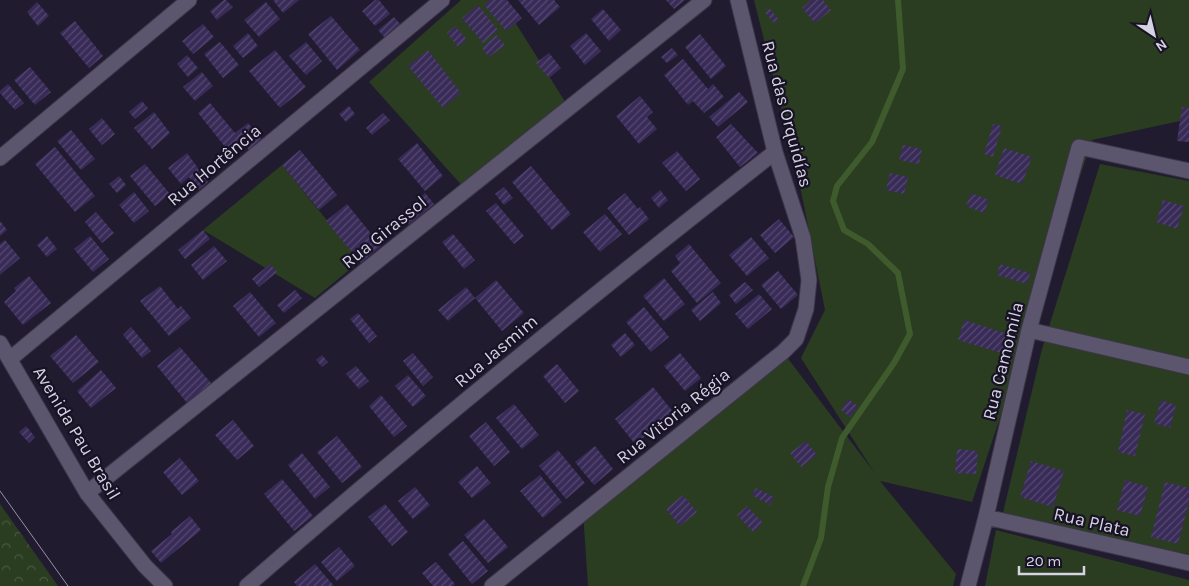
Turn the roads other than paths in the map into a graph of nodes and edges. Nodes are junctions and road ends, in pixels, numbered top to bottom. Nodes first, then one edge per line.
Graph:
1 (189, 0) edge
2 (442, 0) edge
3 (704, 0) edge
4 (738, 0) edge
5 (776, 152) junction
6 (0, 158) edge
7 (1189, 171) edge
8 (803, 238) joint
9 (1029, 330) junction
10 (0, 343) edge
11 (10, 359) junction
12 (1189, 367) edge
13 (87, 493) junction
14 (986, 517) junction
15 (1189, 563) edge
16 (165, 586) edge
17 (247, 586) edge
18 (492, 586) edge
19 (968, 586) edge

1 - 6 street
2 - 11 street, Rua Hortência
3 - 13 street, Rua Girassol
4 - 5 street, Rua das Orquidías
5 - 8 street, Rua das Orquidías
5 - 17 street, Rua Jasmim
7 - 9 street, Rua Camomila
8 - 18 street, Rua Vitoria Régia
9 - 12 street
9 - 14 street, Rua Camomila
10 - 11 street, Avenida Pau Brasil
11 - 13 street, Avenida Pau Brasil
13 - 16 street, Avenida Pau Brasil
14 - 15 street, Rua Plata
14 - 19 street, Rua Camomila

